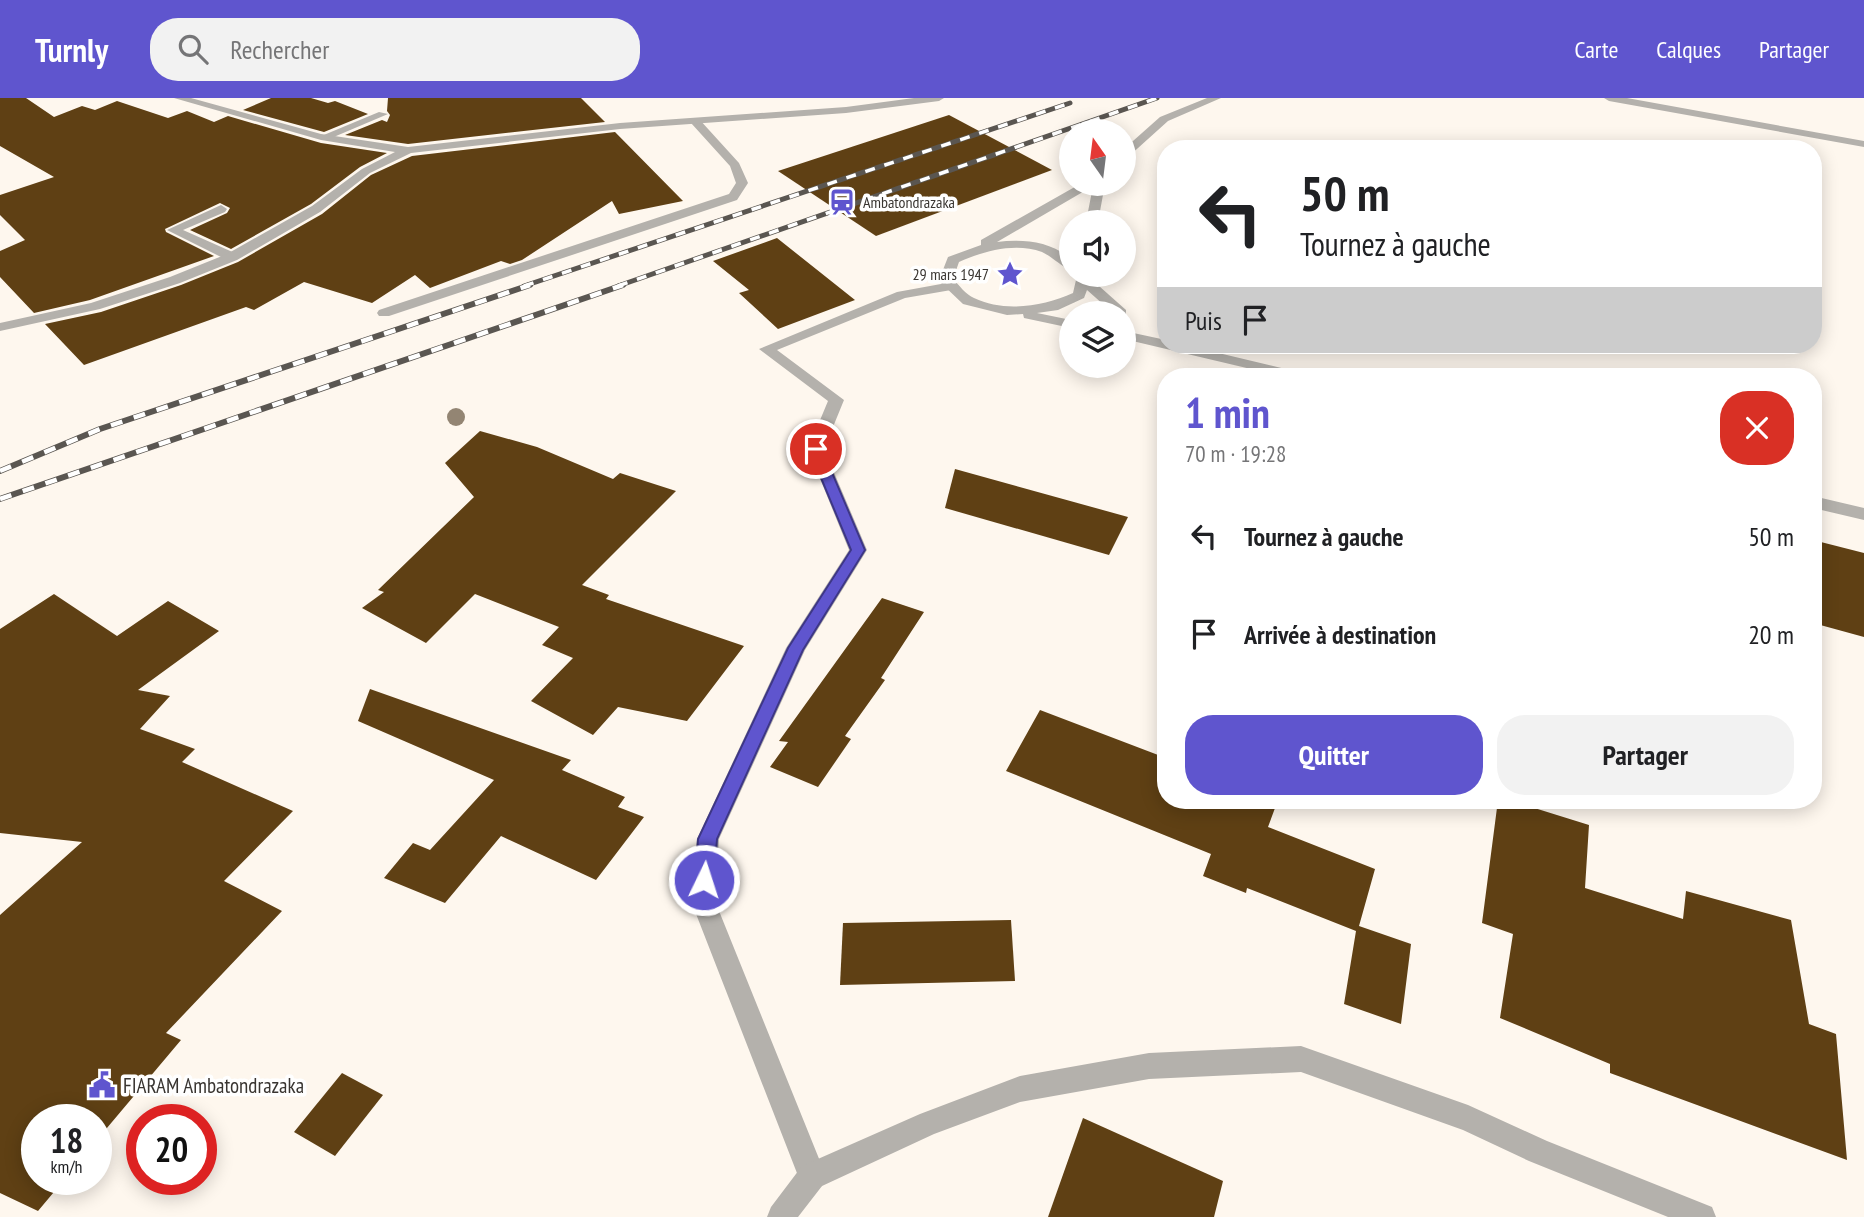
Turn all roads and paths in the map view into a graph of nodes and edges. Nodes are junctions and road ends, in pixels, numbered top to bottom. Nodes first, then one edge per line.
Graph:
1 (179, 98) edge
2 (939, 98) edge
3 (1216, 98) edge
4 (1609, 98) edge
5 (383, 114) dead end
6 (695, 121) junction
7 (325, 137) junction
8 (1136, 144) edge
9 (1864, 144) edge
10 (408, 150) junction
11 (1066, 196) edge
12 (221, 209) dead end
13 (977, 248) junction
14 (1059, 255) edge
15 (232, 257) junction
16 (952, 286) junction
17 (1080, 287) edge
18 (1094, 287) edge
19 (1108, 301) edge
20 (1007, 311) junction
21 (383, 313) dead end
22 (1059, 322) edge
23 (1136, 324) edge
24 (0, 327) edge
25 (1136, 338) edge
26 (1157, 339) edge
27 (1157, 342) edge
28 (1207, 354) edge
29 (1264, 368) edge
30 (1822, 504) edge
31 (1864, 514) edge
32 (811, 1176) junction
33 (780, 1217) edge
34 (1702, 1217) edge

1 - 7 street
2 - 6 street
3 - 8 street
4 - 9 street
5 - 7 street
6 - 10 street
6 - 21 street
7 - 10 street
10 - 15 street
11 - 13 street
12 - 15 street
13 - 14 street
13 - 16 street
15 - 24 street
16 - 20 street
16 - 32 street
17 - 20 street
18 - 19 street
20 - 22 street
23 - 26 street
25 - 27 street
28 - 29 street
30 - 31 street
32 - 33 street
32 - 34 street

